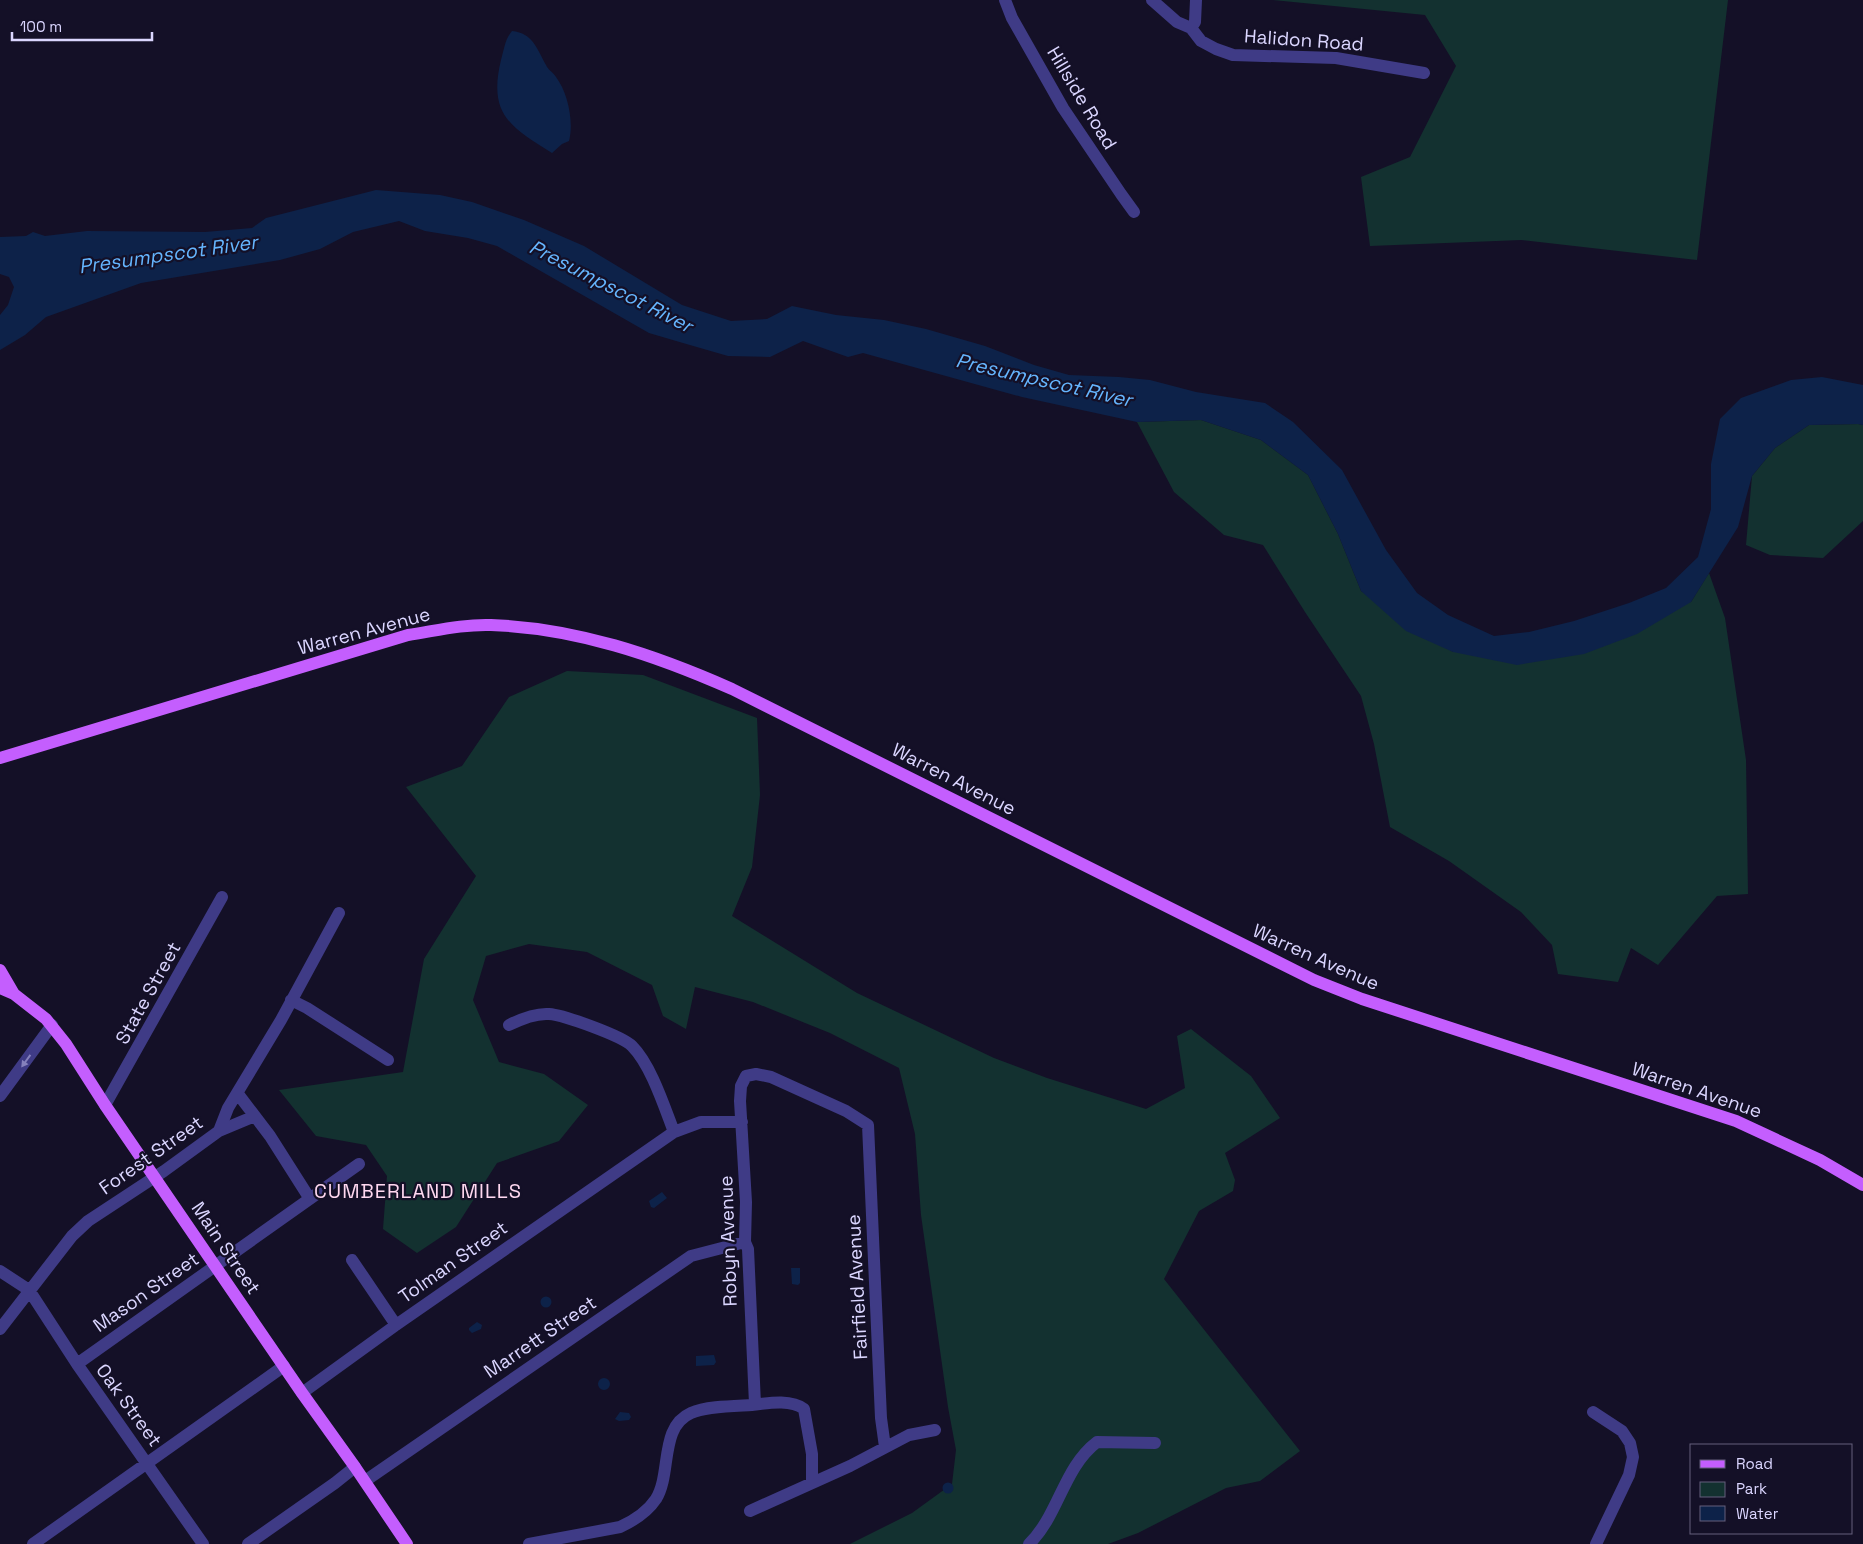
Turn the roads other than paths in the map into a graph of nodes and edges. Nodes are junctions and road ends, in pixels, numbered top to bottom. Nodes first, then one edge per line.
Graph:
1 (1006, 0) edge
2 (1152, 0) edge
3 (1196, 0) edge
4 (1191, 28) junction
5 (1424, 73) dead end
6 (1134, 212) dead end
7 (0, 758) edge
8 (222, 897) dead end
9 (339, 913) dead end
10 (0, 970) edge
11 (0, 988) edge
12 (14, 994) junction
13 (291, 1000) junction
14 (52, 1025) junction
15 (509, 1025) dead end
16 (388, 1060) dead end
17 (238, 1094) junction
18 (0, 1096) edge
19 (105, 1105) junction
20 (255, 1116) junction
21 (742, 1122) junction
22 (868, 1125) joint
23 (219, 1131) junction
24 (674, 1132) junction
25 (359, 1164) dead end
26 (156, 1177) junction
27 (1863, 1185) edge
28 (310, 1198) junction
29 (745, 1242) junction
30 (352, 1260) dead end
31 (216, 1266) junction
32 (0, 1270) edge
33 (28, 1290) junction
34 (396, 1324) junction
35 (0, 1329) edge
36 (77, 1364) junction
37 (284, 1366) junction
38 (302, 1393) junction
39 (755, 1404) junction
40 (1593, 1412) dead end
41 (935, 1430) dead end
42 (1155, 1443) dead end
43 (884, 1447) junction
44 (148, 1463) junction
45 (355, 1467) junction
46 (364, 1481) junction
47 (812, 1482) junction
48 (750, 1511) dead end
49 (33, 1544) edge
50 (203, 1544) edge
51 (248, 1544) edge
52 (407, 1544) edge
53 (530, 1544) edge
54 (1029, 1544) edge
55 (1596, 1544) edge

1 - 6 street, Hillside Road
2 - 4 street, Halidon Road
3 - 4 street
4 - 5 street, Halidon Road
7 - 27 main road, Warren Avenue
8 - 19 street, State Street
9 - 13 street, Forest Street
10 - 12 main road
11 - 12 main road, Main Street
12 - 14 main road, Main Street
13 - 16 street
13 - 17 street, Forest Street
14 -> 18 street
14 - 19 main road, Main Street
15 - 24 street
17 - 20 street
17 - 23 street, Forest Street
19 - 26 main road, Main Street
20 - 23 street
20 - 28 street
21 - 22 street, Robyn Avenue
21 - 24 street, Tolman Street
21 - 29 street, Robyn Avenue
22 - 43 street, Fairfield Avenue
23 - 26 street, Forest Street
24 - 34 street, Tolman Street
25 - 28 street, Mason Street
26 - 31 main road, Main Street
26 - 33 street, Forest Street
28 - 31 street, Mason Street
29 - 39 street, Robyn Avenue
29 - 46 street, Marrett Street
30 - 34 street
31 - 36 street, Mason Street
31 - 37 main road, Main Street
32 - 33 street, Oak Street
33 - 35 street, Forest Street
33 - 36 street, Oak Street
34 - 38 street, Tolman Street
36 - 44 street, Oak Street
37 - 38 main road, Main Street
37 - 44 street
38 - 45 main road, Main Street
39 - 47 street
39 - 53 street
40 - 55 street
41 - 43 street
42 - 54 street
43 - 47 street
44 - 49 street
44 - 50 street, Oak Street
45 - 46 main road, Main Street
45 - 51 street
46 - 52 main road, Main Street
47 - 48 street

